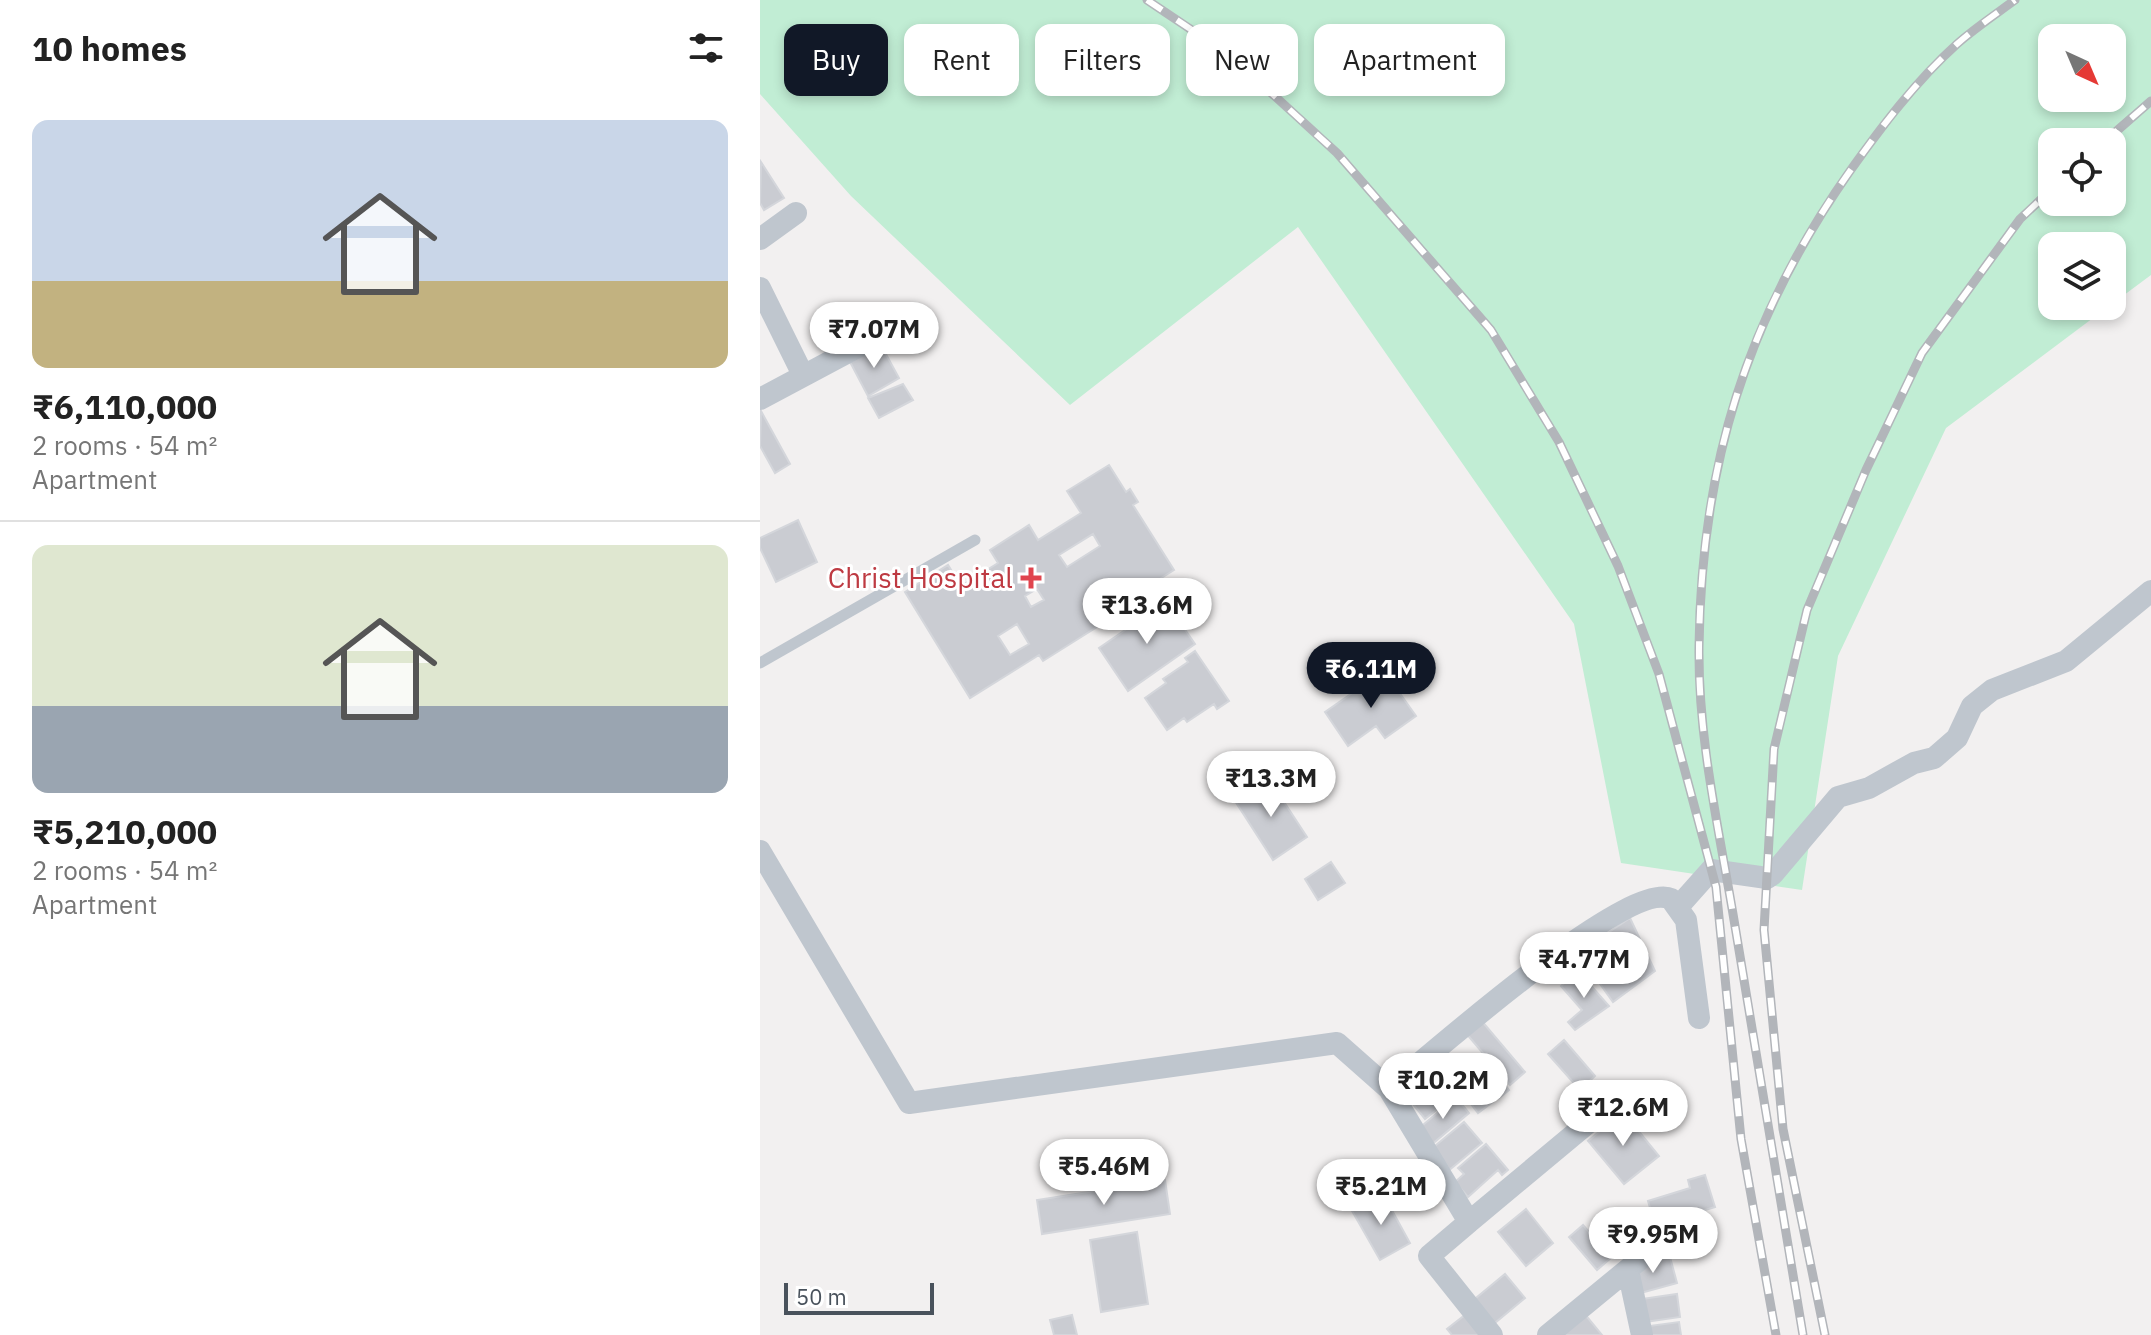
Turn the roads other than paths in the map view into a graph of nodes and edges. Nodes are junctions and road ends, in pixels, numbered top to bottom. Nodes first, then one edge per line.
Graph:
1 (796, 213) dead end
2 (760, 239) edge
3 (760, 288) edge
4 (882, 334) dead end
5 (803, 375) junction
6 (760, 399) edge
7 (975, 540) dead end
8 (2151, 591) edge
9 (760, 663) edge
10 (760, 851) edge
11 (1678, 907) junction
12 (1699, 1018) dead end
13 (1389, 1089) junction
14 (1607, 1107) dead end
15 (1469, 1222) junction
16 (1660, 1243) dead end
17 (1628, 1270) junction
18 (1492, 1335) edge
19 (1548, 1335) edge
20 (1642, 1335) edge

1 - 2 street
3 - 5 street
4 - 5 street
5 - 6 street
7 - 9 lane
8 - 11 street
10 - 13 street
11 - 12 street
11 - 13 street
13 - 15 street
14 - 15 street
15 - 18 street
16 - 17 street
17 - 19 street
17 - 20 street

